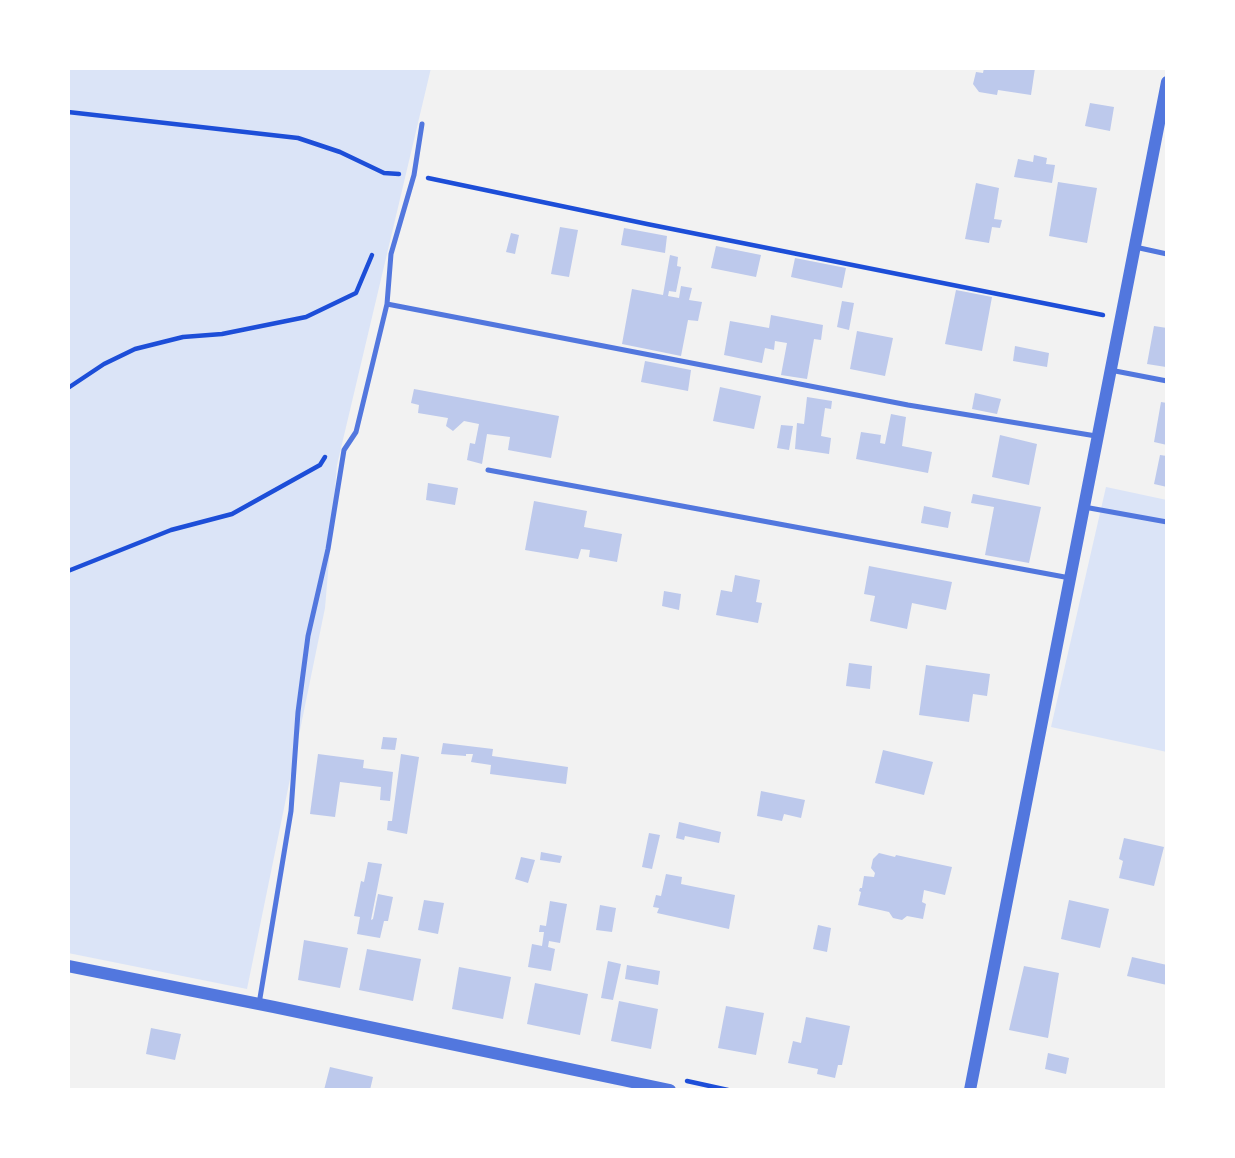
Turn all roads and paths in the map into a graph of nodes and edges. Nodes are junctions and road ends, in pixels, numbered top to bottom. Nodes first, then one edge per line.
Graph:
1 (1167, 82) edge
2 (68, 112) edge
3 (422, 124) dead end
4 (414, 175) junction
5 (394, 243) junction
6 (1135, 247) junction
7 (1167, 254) edge
8 (387, 304) junction
9 (1121, 318) junction
10 (1110, 370) junction
11 (1167, 381) edge
12 (68, 388) edge
13 (1098, 436) junction
14 (344, 450) junction
15 (488, 470) dead end
16 (1084, 507) junction
17 (1167, 522) edge
18 (68, 571) edge
19 (1070, 578) junction
20 (68, 966) edge
21 (259, 1004) junction
22 (670, 1090) edge
23 (970, 1090) edge

1 - 6 street
2 - 4 path
3 - 4 lane
4 - 5 lane
4 - 9 path
5 - 8 lane
5 - 12 path
6 - 7 lane
6 - 9 street
8 - 13 lane
8 - 14 lane
9 - 10 street
10 - 11 lane
10 - 13 street
13 - 16 street
14 - 18 path
14 - 21 lane
15 - 19 lane
16 - 17 lane
16 - 19 street
19 - 23 street
20 - 21 street
21 - 22 street

